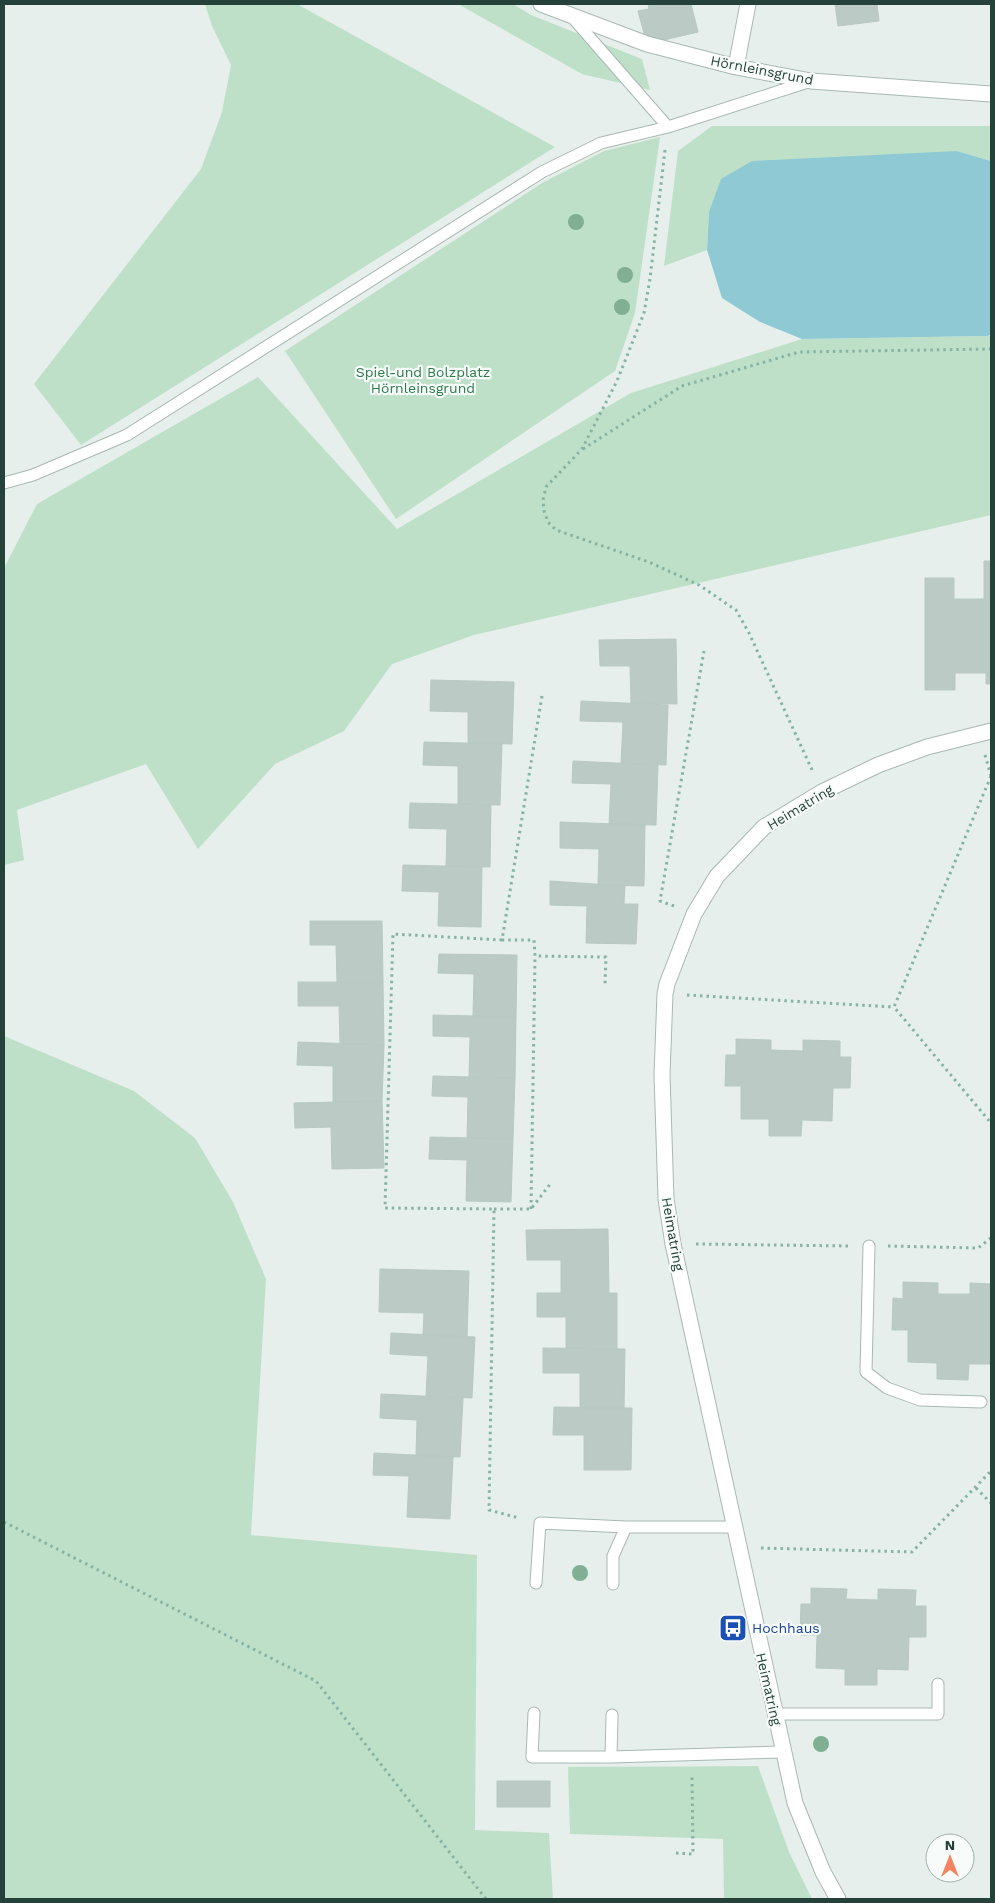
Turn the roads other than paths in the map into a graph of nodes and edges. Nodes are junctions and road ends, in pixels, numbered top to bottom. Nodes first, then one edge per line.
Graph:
1 (541, 4) edge
2 (748, 4) edge
3 (572, 17) junction
4 (736, 67) junction
5 (811, 81) junction
6 (991, 94) edge
7 (668, 127) junction
8 (4, 483) edge
9 (991, 730) edge
10 (869, 1246) road end
11 (981, 1402) dead end
12 (626, 1527) junction
13 (734, 1527) junction
14 (536, 1583) dead end
15 (613, 1584) dead end
16 (938, 1684) dead end
17 (534, 1713) dead end
18 (612, 1714) dead end
19 (775, 1714) junction
20 (783, 1752) junction
21 (611, 1756) junction
22 (838, 1899) edge

1 - 3 street, Hörnleinsgrund
2 - 4 street
3 - 4 street, Hörnleinsgrund
3 - 7 lane
4 - 5 street, Hörnleinsgrund
5 - 6 street, Hörnleinsgrund
5 - 7 lane
7 - 8 lane
9 - 13 street, Heimatring
10 - 11 lane
12 - 13 lane
12 - 14 lane
12 - 15 lane
13 - 19 street, Heimatring
16 - 19 lane
17 - 21 lane
18 - 21 lane
19 - 20 street, Heimatring
20 - 21 lane
20 - 22 street, Heimatring

